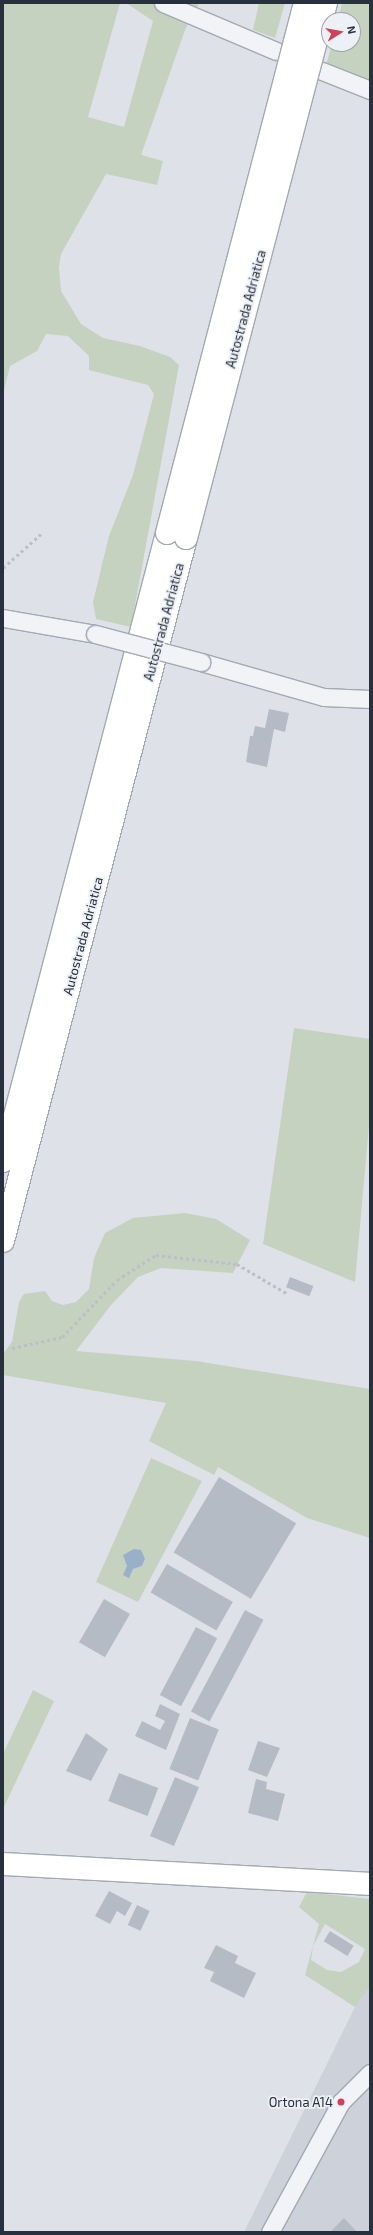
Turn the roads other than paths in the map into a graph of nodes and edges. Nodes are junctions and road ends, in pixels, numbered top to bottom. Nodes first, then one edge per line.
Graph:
1 (163, 3) edge
2 (305, 3) edge
3 (326, 3) edge
4 (276, 51) dead end
5 (322, 71) dead end
6 (370, 90) edge
7 (176, 536) junction
8 (3, 618) edge
9 (370, 699) edge
10 (3, 1161) edge
11 (3, 1241) edge
12 (3, 1864) edge
13 (370, 1884) edge
14 (370, 2073) edge
15 (270, 2232) edge

1 - 4 street
2 - 7 main road, Autostrada Adriatica, bridge
3 - 7 main road, Autostrada Adriatica, bridge
5 - 6 street
7 - 10 main road, Autostrada Adriatica
7 - 11 main road, Autostrada Adriatica
8 - 9 street, bridge
12 - 13 main road
14 - 15 street

